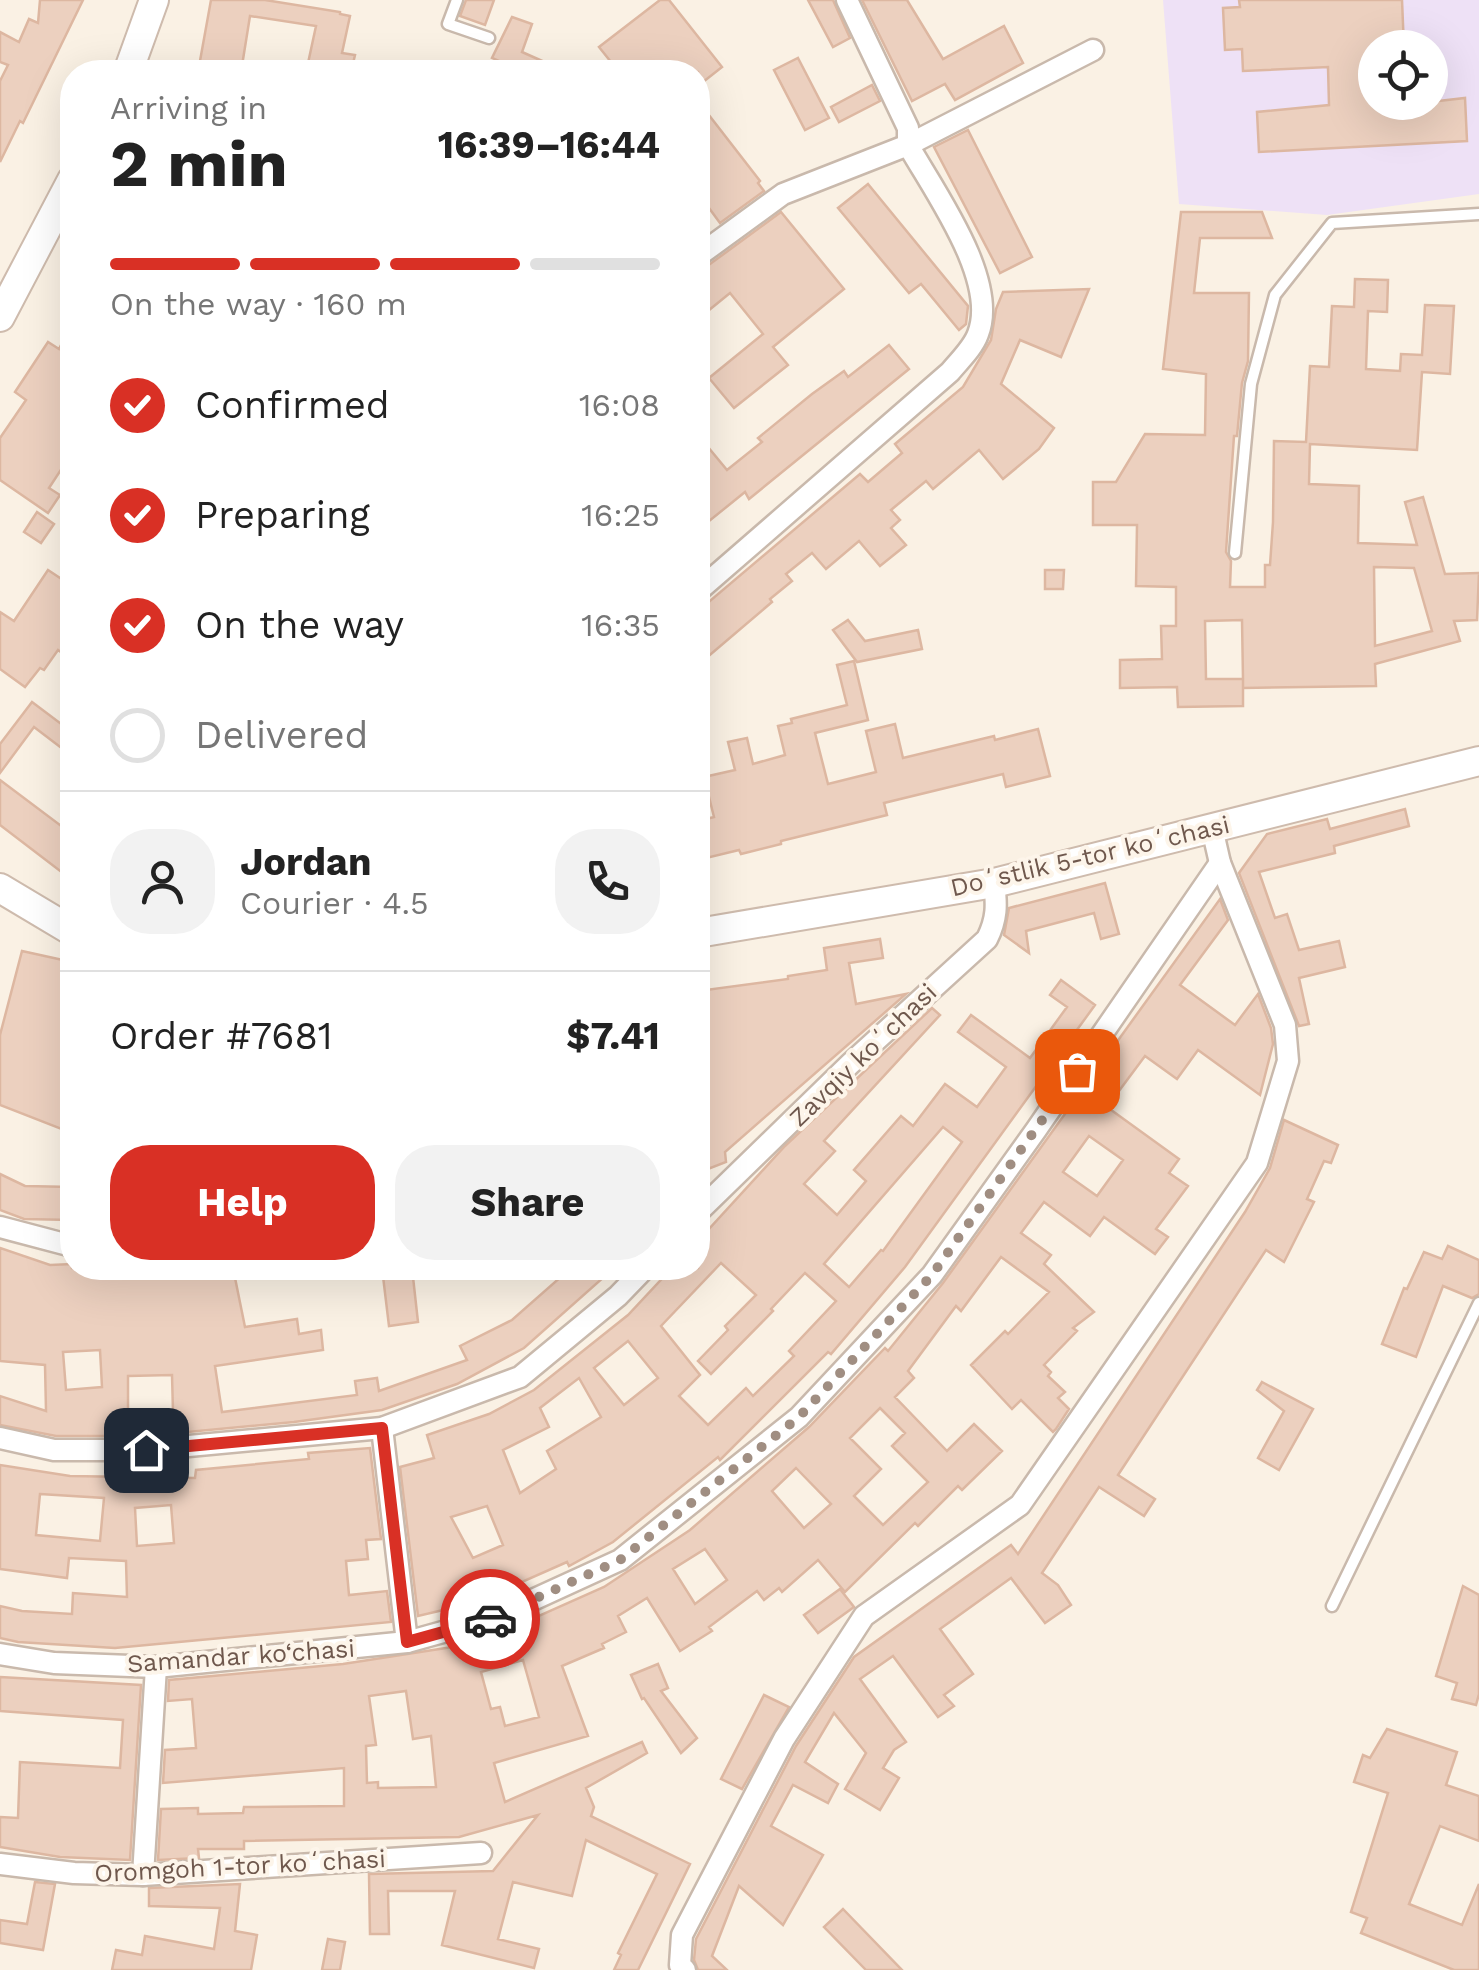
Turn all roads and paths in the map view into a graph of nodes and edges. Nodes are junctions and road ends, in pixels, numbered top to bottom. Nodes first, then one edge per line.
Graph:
1 (154, 0) edge
2 (456, 0) edge
3 (847, 0) edge
4 (489, 38) dead end
5 (1093, 50) dead end
6 (132, 60) edge
7 (908, 145) junction
8 (60, 203) edge
9 (1479, 214) edge
10 (710, 247) edge
11 (0, 317) edge
12 (1235, 552) dead end
13 (710, 581) edge
14 (1479, 761) edge
15 (1212, 828) junction
16 (1220, 863) junction
17 (994, 883) junction
18 (0, 888) edge
19 (60, 925) edge
20 (710, 931) edge
21 (721, 1188) junction
22 (710, 1189) edge
23 (710, 1199) edge
24 (0, 1227) edge
25 (60, 1244) edge
26 (633, 1280) edge
27 (1479, 1303) edge
28 (382, 1428) junction
29 (0, 1438) edge
30 (1332, 1606) dead end
31 (407, 1642) junction
32 (0, 1654) edge
33 (156, 1667) junction
34 (481, 1853) dead end
35 (0, 1864) edge
36 (143, 1874) junction
37 (680, 1968) edge

1 - 6 street
2 - 4 lane
3 - 7 street
5 - 7 street
7 - 10 street
7 - 13 street
8 - 11 street
9 - 12 lane
14 - 15 street, Doʻstlik 5-tor koʻchasi
15 - 16 street
15 - 17 street, Doʻstlik 5-tor koʻchasi
16 - 31 street, Samandar ko‘chasi
16 - 37 street
17 - 20 street, Doʻstlik 5-tor koʻchasi
17 - 21 street, Zavqiy koʻchasi
18 - 19 street
21 - 22 street
21 - 23 street, Zavqiy koʻchasi
24 - 25 street
26 - 28 street
27 - 30 lane
28 - 29 street
28 - 31 street
31 - 33 street, Samandar ko‘chasi
32 - 33 street, Samandar ko‘chasi
33 - 36 street
34 - 36 street, Oromgoh 1-tor koʻchasi
35 - 36 street, Oromgoh 1-tor koʻchasi

